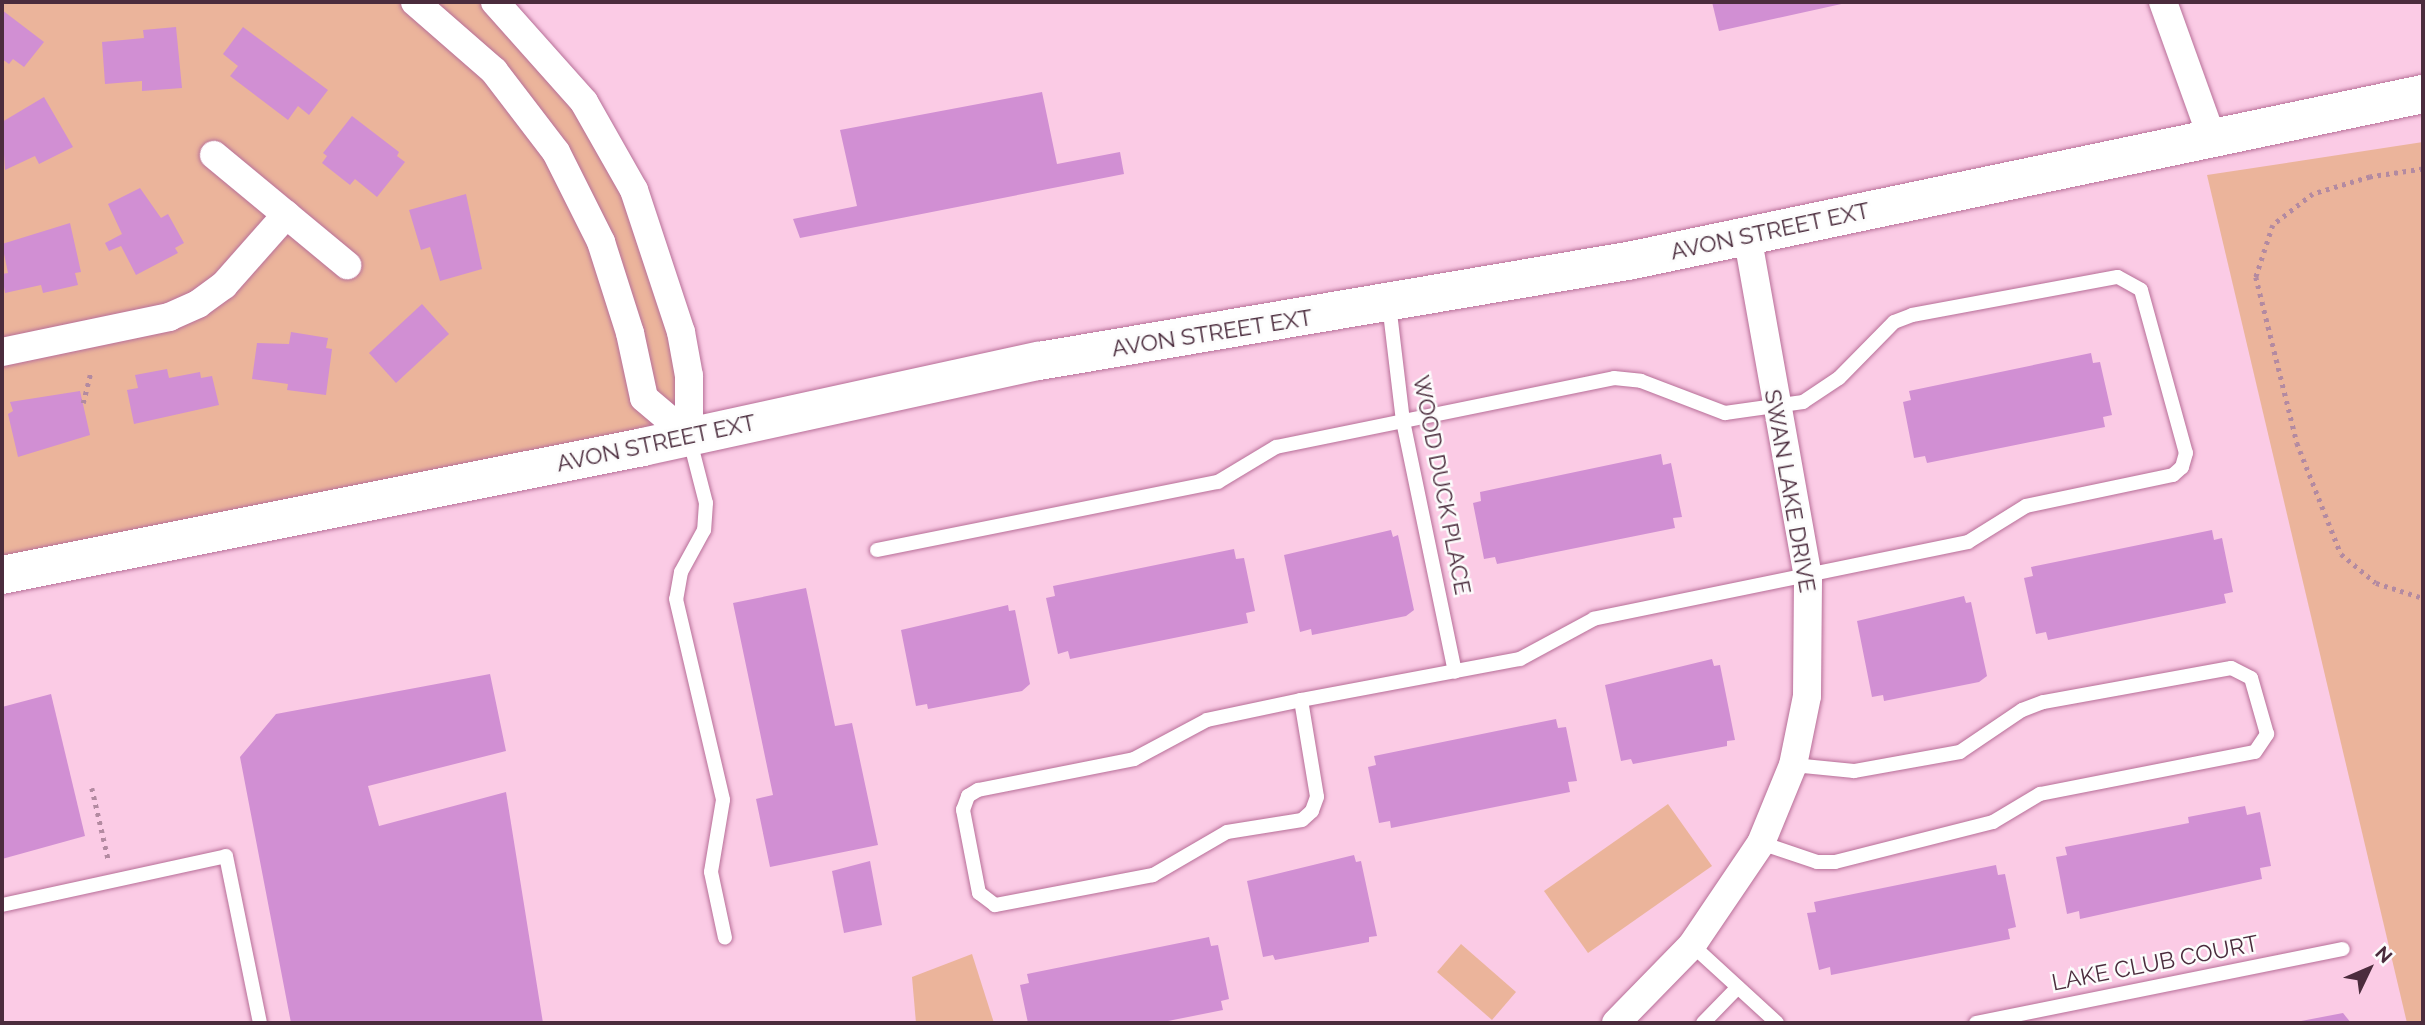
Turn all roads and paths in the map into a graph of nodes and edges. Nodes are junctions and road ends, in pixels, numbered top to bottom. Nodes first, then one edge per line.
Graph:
1 (415, 2) edge
2 (495, 2) edge
3 (2163, 2) edge
4 (2423, 94) edge
5 (2212, 138) junction
6 (214, 155) dead end
7 (2423, 169) edge
8 (286, 215) junction
9 (1747, 236) junction
10 (347, 265) dead end
11 (1389, 304) junction
12 (2, 352) edge
13 (91, 371) dead end
14 (83, 403) dead end
15 (1775, 407) junction
16 (1403, 421) junction
17 (689, 436) junction
18 (877, 550) dead end
19 (2, 575) edge
20 (1808, 577) junction
21 (2423, 598) edge
22 (1455, 672) junction
23 (1301, 700) junction
24 (1793, 765) junction
25 (92, 788) dead end
26 (1761, 843) junction
27 (113, 881) junction
28 (2, 905) edge
29 (724, 938) dead end
30 (1692, 945) junction
31 (2343, 949) dead end
32 (1738, 987) junction
33 (260, 1023) edge
34 (1616, 1023) edge
35 (1703, 1023) edge
36 (1777, 1023) edge
37 (1976, 1023) edge

1 - 17 street
2 - 17 street
3 - 5 street
4 - 5 main road, AVON STREET EXT
5 - 9 main road, AVON STREET EXT
6 - 8 street
7 - 21 path
8 - 10 street
8 - 12 street
9 - 11 main road, AVON STREET EXT
9 - 15 street, SWAN LAKE DRIVE
11 - 16 lane, WOOD DUCK PLACE
11 - 17 main road, AVON STREET EXT
13 - 14 path
15 - 16 lane
15 - 20 street, SWAN LAKE DRIVE
15 - 20 lane
16 - 18 lane
16 - 22 lane, WOOD DUCK PLACE
17 - 19 main road, AVON STREET EXT
17 - 29 lane
20 - 22 lane
20 - 24 street, SWAN LAKE DRIVE
22 - 23 lane
23 - 23 lane
24 - 26 street, SWAN LAKE DRIVE
24 - 26 lane
25 - 27 path
26 - 30 street, SWAN LAKE DRIVE
27 - 28 lane
27 - 33 lane
30 - 32 lane
30 - 34 street, SWAN LAKE DRIVE
31 - 37 lane, LAKE CLUB COURT
32 - 35 lane
32 - 36 lane

